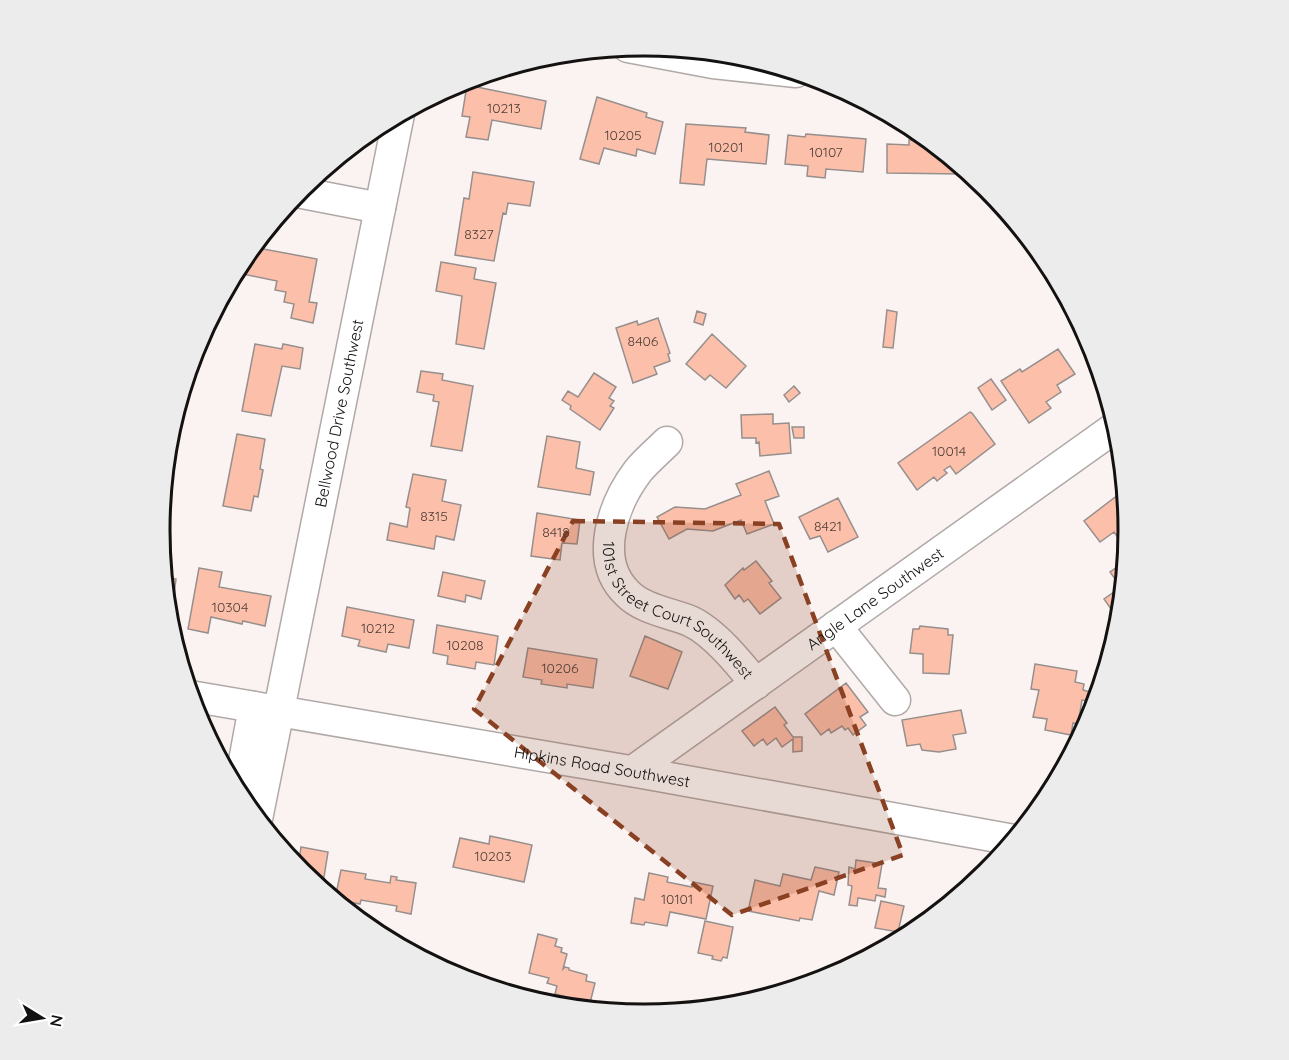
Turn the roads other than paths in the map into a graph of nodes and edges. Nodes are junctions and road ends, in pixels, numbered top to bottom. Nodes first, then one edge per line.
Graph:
1 (687, 58) edge
2 (742, 66) edge
3 (397, 125) edge
4 (309, 194) edge
5 (380, 208) junction
6 (1109, 432) edge
7 (667, 442) dead end
8 (836, 626) junction
9 (756, 684) junction
10 (201, 698) edge
11 (895, 700) dead end
12 (267, 709) junction
13 (633, 771) junction
14 (242, 781) edge
15 (258, 805) edge
16 (1005, 838) edge

1 - 2 street
3 - 5 street, Bellwood Drive Southwest
4 - 5 street
5 - 12 street, Bellwood Drive Southwest
6 - 8 street, Angle Lane Southwest
7 - 9 street, 101st Street Court Southwest
8 - 9 street, Angle Lane Southwest
8 - 11 street
9 - 13 street, Angle Lane Southwest
10 - 12 street, Hipkins Road Southwest
12 - 13 street, Hipkins Road Southwest
12 - 14 street
12 - 15 street
13 - 16 street, Hipkins Road Southwest

